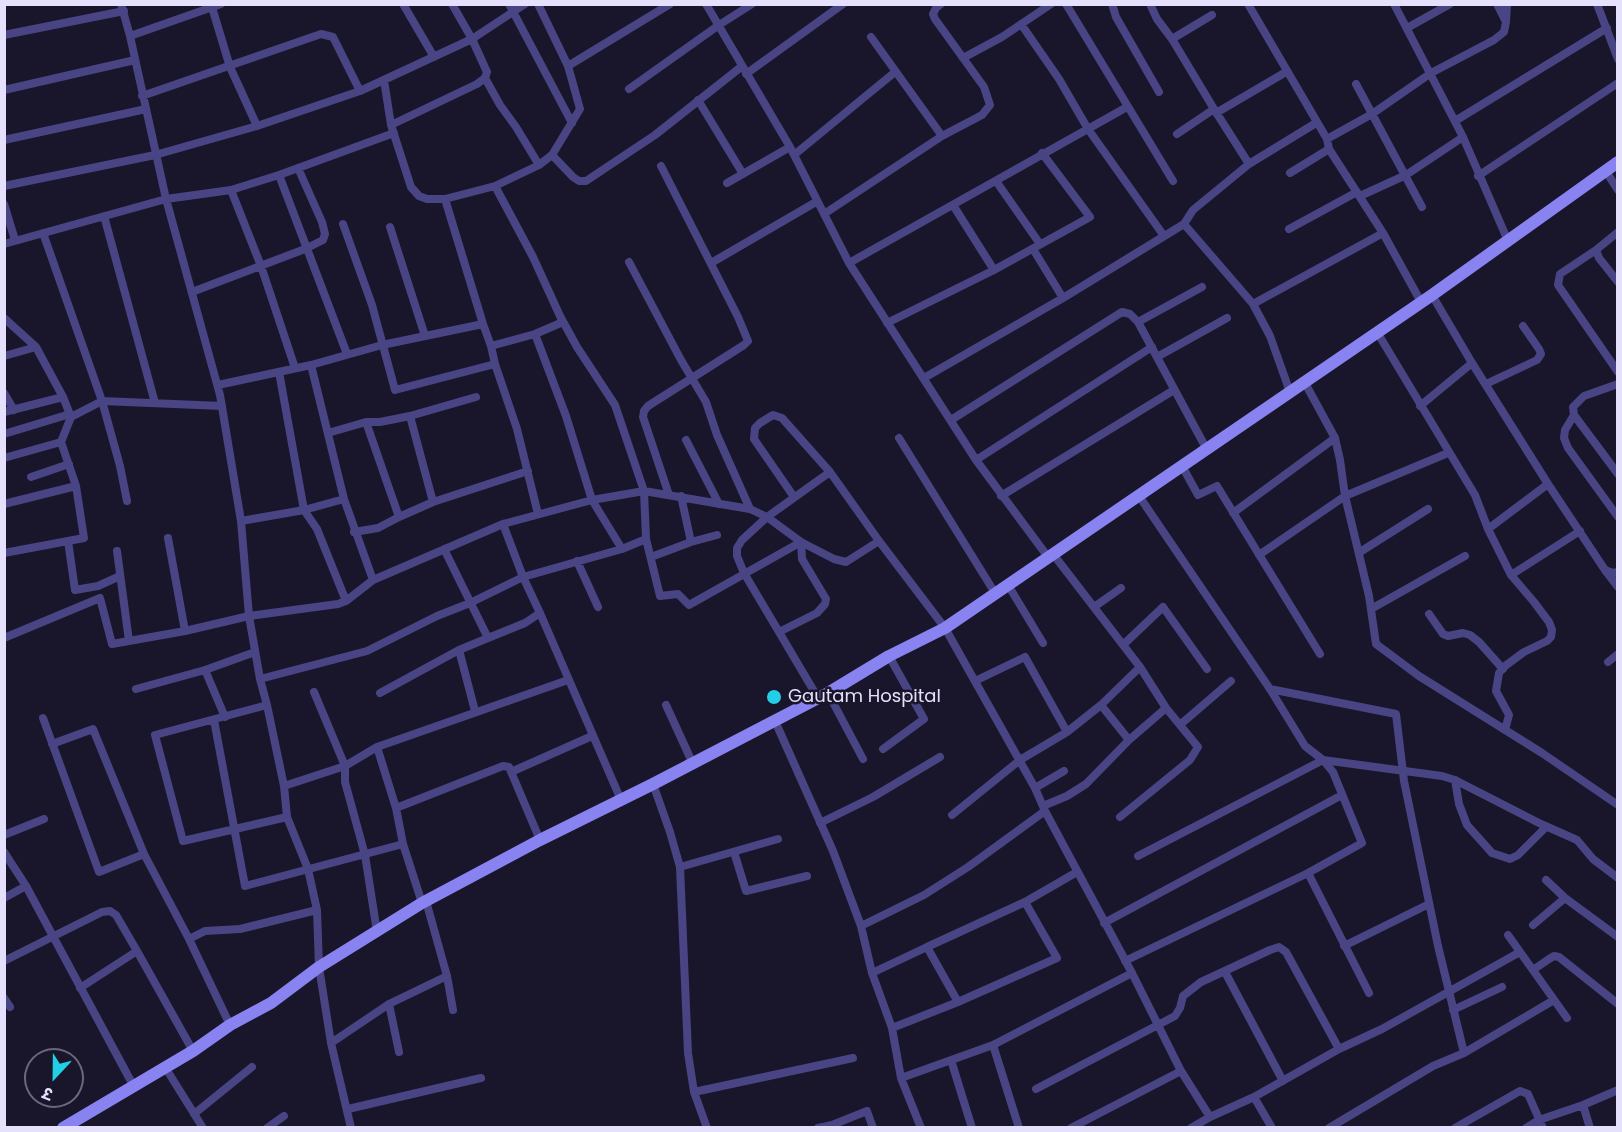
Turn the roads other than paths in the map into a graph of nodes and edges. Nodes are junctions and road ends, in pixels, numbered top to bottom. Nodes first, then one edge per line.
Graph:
1 (403, 4) edge
2 (452, 4) edge
3 (525, 4) edge
4 (538, 4) edge
5 (670, 4) edge
6 (706, 4) edge
7 (752, 4) edge
8 (843, 4) edge
9 (941, 4) edge
10 (1051, 4) edge
11 (1066, 4) edge
12 (1112, 4) edge
13 (1150, 4) edge
14 (1248, 4) edge
15 (1394, 4) edge
16 (1450, 4) edge
17 (1497, 4) edge
18 (1507, 4) edge
19 (1597, 4) edge
20 (215, 6) edge
21 (123, 8) edge
22 (511, 9) edge
23 (1212, 15) dead end
24 (1506, 22) junction
25 (1022, 24) junction
26 (719, 25) junction
27 (1407, 28) junction
28 (1607, 28) junction
29 (4, 35) edge
30 (130, 36) junction
31 (871, 37) dead end
32 (472, 39) junction
33 (1172, 39) junction
34 (434, 57) junction
35 (963, 58) junction
36 (1617, 59) edge
37 (135, 60) junction
38 (568, 66) junction
39 (230, 67) junction
40 (744, 71) junction
41 (895, 72) junction
42 (1286, 72) junction
43 (1431, 72) junction
44 (485, 78) junction
45 (384, 80) junction
46 (1617, 83) edge
47 (1356, 84) dead end
48 (628, 89) dead end
49 (4, 90) edge
50 (360, 91) junction
51 (1159, 92) dead end
52 (142, 96) junction
53 (698, 100) junction
54 (1127, 106) junction
55 (146, 109) junction
56 (1215, 111) junction
57 (1372, 114) junction
58 (1455, 121) junction
59 (572, 123) junction
60 (1316, 123) junction
61 (257, 126) junction
62 (393, 129) junction
63 (1088, 129) junction
64 (1177, 134) dead end
65 (942, 136) junction
66 (1463, 137) junction
67 (1327, 139) junction
68 (4, 140) edge
69 (1329, 149) junction
70 (792, 151) junction
71 (1042, 153) junction
72 (155, 155) junction
73 (552, 155) junction
74 (1617, 162) edge
75 (1249, 164) junction
76 (539, 165) junction
77 (661, 166) dead end
78 (298, 168) junction
79 (1605, 170) junction
80 (1290, 173) dead end
81 (742, 174) junction
82 (279, 175) junction
83 (1406, 175) junction
84 (1478, 177) junction
85 (996, 181) junction
86 (1173, 181) dead end
87 (727, 183) dead end
88 (4, 186) edge
89 (495, 186) junction
90 (231, 190) junction
91 (1617, 190) edge
92 (1359, 194) junction
93 (166, 199) junction
94 (445, 199) junction
95 (816, 202) junction
96 (4, 204) edge
97 (953, 205) junction
98 (1422, 207) dead end
99 (824, 214) junction
100 (104, 216) junction
101 (343, 224) dead end
102 (1184, 224) junction
103 (390, 227) dead end
104 (1289, 229) dead end
105 (1617, 232) edge
106 (43, 233) junction
107 (1383, 233) junction
108 (1164, 236) junction
109 (15, 240) junction
110 (1508, 241) junction
111 (4, 244) edge
112 (1037, 247) junction
113 (305, 249) junction
114 (1596, 250) junction
115 (629, 262) dead end
116 (711, 263) junction
117 (849, 263) junction
118 (261, 266) junction
119 (994, 270) junction
120 (1617, 282) edge
121 (1202, 286) dead end
122 (192, 292) junction
123 (1432, 295) junction
124 (1063, 298) junction
125 (1421, 302) junction
126 (1253, 303) junction
127 (4, 318) edge
128 (1227, 318) dead end
129 (563, 322) junction
130 (1138, 322) junction
131 (887, 323) junction
132 (483, 324) junction
133 (1523, 326) dead end
134 (1377, 332) junction
135 (535, 334) junction
136 (425, 336) junction
137 (382, 345) junction
138 (491, 346) junction
139 (36, 347) junction
140 (1152, 348) junction
141 (347, 354) junction
142 (4, 356) edge
143 (1157, 357) junction
144 (1472, 363) junction
145 (495, 364) junction
146 (311, 365) junction
147 (295, 368) junction
148 (279, 372) junction
149 (1617, 372) edge
150 (924, 378) junction
151 (692, 379) junction
152 (1305, 383) junction
153 (1486, 384) junction
154 (1617, 384) edge
155 (218, 385) junction
156 (1174, 390) junction
157 (1290, 392) junction
158 (4, 393) edge
159 (63, 397) junction
160 (476, 397) dead end
161 (102, 401) junction
162 (155, 403) junction
163 (222, 406) junction
164 (1420, 406) junction
165 (9, 411) edge
166 (1574, 415) junction
167 (70, 416) junction
168 (410, 416) junction
169 (951, 420) junction
170 (366, 422) junction
171 (328, 433) junction
172 (4, 434) edge
173 (900, 438) dead end
174 (1335, 438) junction
175 (686, 440) dead end
176 (62, 442) junction
177 (1206, 448) junction
178 (1448, 453) junction
179 (4, 458) edge
180 (976, 460) junction
181 (69, 464) junction
182 (1182, 466) junction
183 (528, 471) junction
184 (830, 472) junction
185 (1617, 474) edge
186 (31, 477) dead end
187 (1548, 484) junction
188 (76, 486) junction
189 (644, 491) junction
190 (669, 495) junction
191 (1001, 495) junction
192 (681, 496) junction
193 (1139, 496) junction
194 (1345, 496) junction
195 (794, 497) junction
196 (344, 499) junction
197 (592, 500) junction
198 (128, 501) dead end
199 (433, 502) junction
200 (4, 504) edge
201 (719, 504) junction
202 (750, 509) junction
203 (1428, 509) dead end
204 (304, 510) junction
205 (1233, 513) junction
206 (538, 514) junction
207 (399, 517) junction
208 (767, 518) junction
209 (1617, 518) edge
210 (241, 521) junction
211 (504, 524) junction
212 (1488, 529) junction
213 (1580, 531) junction
214 (354, 532) junction
215 (717, 535) dead end
216 (168, 537) dead end
217 (646, 539) junction
218 (68, 541) junction
219 (879, 541) junction
220 (691, 542) junction
221 (801, 542) junction
222 (444, 549) junction
223 (622, 549) junction
224 (117, 551) dead end
225 (1360, 552) junction
226 (4, 553) edge
227 (1259, 555) junction
228 (1051, 556) junction
229 (1465, 556) dead end
230 (651, 557) junction
231 (577, 561) junction
232 (1605, 570) junction
233 (1617, 572) edge
234 (744, 573) junction
235 (1511, 575) junction
236 (120, 576) junction
237 (523, 577) junction
238 (373, 580) junction
239 (1008, 585) junction
240 (1617, 586) edge
241 (1121, 588) dead end
242 (995, 593) junction
243 (346, 601) junction
244 (471, 603) junction
245 (598, 607) dead end
246 (1094, 607) junction
247 (1371, 609) junction
248 (540, 613) junction
249 (1429, 614) dead end
250 (249, 616) junction
251 (945, 628) junction
252 (185, 631) junction
253 (780, 632) junction
254 (4, 638) edge
255 (488, 638) junction
256 (129, 641) junction
257 (1043, 643) dead end
258 (1123, 645) junction
259 (459, 650) junction
260 (255, 652) junction
261 (1320, 654) dead end
262 (1617, 654) edge
263 (889, 656) junction
264 (1608, 662) dead end
265 (1140, 667) junction
266 (1207, 669) dead end
267 (1503, 669) junction
268 (205, 670) junction
269 (260, 679) junction
270 (568, 681) junction
271 (975, 681) junction
272 (1231, 681) dead end
273 (1270, 688) junction
274 (136, 689) dead end
275 (314, 692) dead end
276 (380, 693) dead end
277 (823, 695) junction
278 (267, 705) junction
279 (666, 705) dead end
280 (1101, 705) junction
281 (1166, 708) junction
282 (475, 711) junction
283 (225, 717) junction
284 (43, 718) dead end
285 (214, 720) junction
286 (775, 721) junction
287 (1181, 724) junction
288 (1505, 730) junction
289 (1067, 732) junction
290 (592, 736) junction
291 (1128, 740) junction
292 (52, 744) junction
293 (377, 747) junction
294 (883, 749) dead end
295 (940, 757) dead end
296 (863, 759) dead end
297 (1020, 760) junction
298 (1323, 760) junction
299 (693, 764) junction
300 (345, 766) junction
301 (1064, 771) dead end
302 (511, 772) junction
303 (1404, 772) junction
304 (1455, 780) junction
305 (653, 784) junction
306 (284, 786) junction
307 (1035, 788) junction
308 (1342, 795) junction
309 (621, 801) junction
310 (1617, 805) edge
311 (396, 808) junction
312 (1044, 809) junction
313 (952, 815) dead end
314 (287, 817) junction
315 (1120, 817) dead end
316 (44, 819) dead end
317 (820, 823) junction
318 (1546, 827) junction
319 (235, 830) junction
320 (4, 834) edge
321 (778, 839) dead end
322 (540, 840) junction
323 (403, 844) junction
324 (4, 852) edge
325 (734, 852) junction
326 (144, 854) junction
327 (365, 855) junction
328 (1137, 856) dead end
329 (680, 867) junction
330 (308, 869) junction
331 (1077, 872) junction
332 (1308, 873) junction
333 (807, 876) dead end
334 (1617, 878) edge
335 (1546, 880) dead end
336 (26, 886) junction
337 (1565, 897) junction
338 (4, 898) edge
339 (424, 902) junction
340 (1025, 902) junction
341 (1429, 904) junction
342 (317, 910) junction
343 (1104, 923) junction
344 (1533, 925) dead end
345 (861, 926) junction
346 (377, 932) junction
347 (1508, 935) dead end
348 (1617, 937) edge
349 (52, 938) junction
350 (189, 939) junction
351 (1344, 946) junction
352 (927, 947) junction
353 (137, 951) junction
354 (1520, 952) junction
355 (1125, 961) junction
356 (4, 962) edge
357 (319, 967) junction
358 (1533, 970) junction
359 (1225, 972) junction
360 (872, 973) junction
361 (1132, 973) junction
362 (447, 976) junction
363 (1502, 987) dead end
364 (80, 988) junction
365 (1448, 991) junction
366 (1369, 993) dead end
367 (4, 998) edge
368 (1554, 1000) junction
369 (958, 1002) junction
370 (390, 1004) junction
371 (1617, 1005) edge
372 (10, 1007) dead end
373 (453, 1010) dead end
374 (1453, 1010) junction
375 (1567, 1018) dead end
376 (230, 1025) junction
377 (1158, 1027) junction
378 (892, 1028) junction
379 (331, 1043) junction
380 (993, 1045) junction
381 (1339, 1049) junction
382 (193, 1051) junction
383 (399, 1052) dead end
384 (1464, 1053) junction
385 (853, 1058) dead end
386 (951, 1060) junction
387 (165, 1067) junction
388 (252, 1067) dead end
389 (1181, 1071) junction
390 (481, 1078) dead end
391 (901, 1078) junction
392 (1283, 1081) junction
393 (133, 1085) junction
394 (1036, 1089) dead end
395 (1617, 1090) edge
396 (694, 1092) junction
397 (1254, 1098) junction
398 (1583, 1106) junction
399 (348, 1109) junction
400 (194, 1114) junction
401 (285, 1116) dead end
402 (1210, 1117) junction
403 (1541, 1124) edge
404 (832, 1126) edge
405 (63, 1128) edge
406 (203, 1128) edge
407 (267, 1128) edge
408 (351, 1128) edge
409 (707, 1128) edge
410 (818, 1128) edge
411 (873, 1128) edge
412 (921, 1128) edge
413 (972, 1128) edge
414 (1018, 1128) edge
415 (1071, 1128) edge
416 (1191, 1128) edge
417 (1272, 1128) edge
418 (1329, 1128) edge
419 (1455, 1128) edge
420 (1526, 1128) edge
421 (1590, 1128) edge

1 - 34 street
2 - 32 street
3 - 22 street
4 - 38 street
5 - 38 street
6 - 26 street
7 - 26 street
8 - 40 street
9 - 35 street
10 - 25 street
11 - 54 street
12 - 51 street
13 - 33 street
14 - 42 street
15 - 27 street
16 - 27 street
17 - 24 street
18 - 24 street
19 - 28 street
20 - 30 street
20 - 39 street
21 - 29 street
21 - 30 street
22 - 32 street
22 - 59 street
23 - 33 street
24 - 43 street
25 - 35 street
25 - 63 street
26 - 40 street
26 - 48 street
27 - 43 street
28 - 36 street
28 - 58 street
30 - 37 street
31 - 41 street
32 - 34 street
32 - 44 street
33 - 56 street
34 - 45 street
35 - 65 street
37 - 49 street
37 - 52 street
38 - 59 street
39 - 50 street
39 - 52 street
39 - 61 street
40 - 53 street
40 - 70 street
41 - 65 street
41 - 70 street
42 - 56 street
42 - 60 street
43 - 57 street
43 - 58 street
44 - 62 street
44 - 76 street
45 - 50 street
45 - 62 street
46 - 84 street
47 - 57 street
50 - 61 street
52 - 55 street
53 - 73 street
53 - 81 street
54 - 63 street
54 - 86 street
55 - 68 street
55 - 72 street
56 - 64 street
56 - 75 street
57 - 67 street
57 - 83 street
58 - 66 street
59 - 73 street
60 - 67 street
60 - 75 street
61 - 72 street
62 - 78 street
62 - 94 street
63 - 71 street
63 - 108 street
65 - 99 street
66 - 83 street
66 - 84 street
67 - 69 street
69 - 80 street
69 - 92 street
70 - 81 street
70 - 95 street
71 - 85 street
71 - 112 street
72 - 88 street
72 - 93 street
73 - 76 street
74 - 79 street
75 - 102 street
76 - 89 street
77 - 116 street
78 - 82 street
78 - 113 street
79 - 91 street
79 - 110 street
81 - 87 street
82 - 90 street
82 - 113 street
83 - 92 street
83 - 98 street
84 - 110 street
85 - 97 street
85 - 112 street
89 - 94 street
89 - 129 street
90 - 93 street
90 - 118 street
92 - 104 street
92 - 107 street
93 - 100 street
93 - 122 street
94 - 132 street
95 - 99 street
95 - 116 street
96 - 109 street
97 - 117 street
97 - 119 street
99 - 117 street
100 - 106 street
100 - 162 street
101 - 137 street
102 - 108 street
102 - 126 street
103 - 136 street
105 - 114 street
106 - 109 street
106 - 161 street
107 - 125 street
107 - 126 street
108 - 124 street
109 - 111 street
110 - 123 street
112 - 119 street
112 - 124 street
113 - 118 street
113 - 141 street
114 - 120 street
114 - 149 street
115 - 151 street
116 - 151 street
117 - 131 street
118 - 122 street
118 - 147 street
119 - 131 street
121 - 130 street
122 - 155 street
123 - 125 street
123 - 144 street
124 - 150 street
125 - 134 street
126 - 157 street
127 - 139 street
128 - 143 street
129 - 135 street
129 - 189 street
130 - 140 street
130 - 169 street
131 - 150 street
132 - 136 street
132 - 138 street
133 - 153 street
134 - 152 street
134 - 164 street
135 - 138 street
135 - 197 street
136 - 137 street
137 - 141 street
137 - 145 street
138 - 145 street
139 - 142 street
139 - 159 street
140 - 143 street
140 - 180 street
141 - 146 street
143 - 156 street
144 - 153 street
144 - 164 street
145 - 183 street
146 - 147 street
146 - 171 street
147 - 148 street
148 - 155 street
148 - 204 street
150 - 169 street
151 - 190 street
151 - 202 street
152 - 157 street
152 - 174 street
153 - 187 street
154 - 166 street
155 - 163 street
156 - 177 street
156 - 191 street
157 - 177 street
158 - 165 street
159 - 165 street
159 - 167 street
160 - 168 street
161 - 162 street
161 - 167 street
161 - 198 street
162 - 163 street
163 - 210 street
164 - 178 street
166 - 185 street
166 - 209 street
167 - 172 street
167 - 176 street
168 - 170 street
168 - 199 street
169 - 180 street
170 - 171 street
170 - 207 street
171 - 196 street
173 - 242 street
174 - 194 street
174 - 205 street
175 - 201 street
176 - 179 street
176 - 181 street
177 - 182 street
178 - 194 street
178 - 212 street
180 - 191 street
181 - 186 street
181 - 188 street
182 - 193 street
182 - 205 street
183 - 199 street
183 - 206 street
184 - 195 street
184 - 195 street
184 - 219 street
187 - 212 street
187 - 213 street
188 - 200 street
188 - 218 street
189 - 190 street
189 - 197 street
189 - 217 street
190 - 192 street
191 - 228 street
192 - 201 street
192 - 220 street
193 - 228 street
193 - 273 street
194 - 225 street
194 - 227 street
195 - 208 street
196 - 204 street
196 - 214 street
197 - 206 street
197 - 223 street
199 - 207 street
201 - 202 street
202 - 208 street
203 - 225 street
204 - 210 street
204 - 243 street
205 - 227 street
206 - 211 street
207 - 214 street
208 - 221 street
208 - 234 street
210 - 250 street
211 - 222 street
211 - 237 street
212 - 235 street
213 - 232 street
213 - 235 street
214 - 238 street
215 - 220 street
216 - 252 street
217 - 223 street
217 - 230 street
218 - 226 street
218 - 236 street
219 - 221 street
219 - 251 street
220 - 230 street
221 - 234 street
221 - 253 street
222 - 238 street
222 - 244 street
223 - 231 street
224 - 236 street
225 - 247 street
227 - 261 street
228 - 239 street
228 - 246 street
229 - 247 street
230 - 234 street
231 - 237 street
231 - 245 street
232 - 233 street
232 - 240 street
234 - 253 street
235 - 267 street
236 - 256 street
237 - 244 street
237 - 248 street
238 - 243 street
239 - 242 street
239 - 257 street
241 - 246 street
242 - 251 street
243 - 250 street
244 - 255 street
244 - 269 street
246 - 258 street
247 - 288 street
248 - 255 street
248 - 270 street
249 - 267 street
250 - 252 street
250 - 260 street
251 - 263 street
251 - 271 street
252 - 256 street
253 - 277 street
254 - 256 street
255 - 259 street
258 - 265 street
258 - 266 street
259 - 276 street
259 - 282 street
260 - 268 street
260 - 269 street
262 - 264 street
263 - 277 street
263 - 294 street
265 - 280 street
265 - 281 street
267 - 288 street
268 - 274 street
268 - 283 street
269 - 278 street
270 - 282 street
270 - 290 street
271 - 289 street
271 - 297 street
272 - 287 street
273 - 298 street
273 - 303 street
275 - 300 street
277 - 286 street
277 - 296 street
278 - 283 street
278 - 306 street
279 - 299 street
280 - 289 street
280 - 291 street
281 - 287 street
281 - 291 street
282 - 293 street
283 - 285 street
284 - 292 street
285 - 319 street
285 - 319 street
286 - 299 street
286 - 317 street
287 - 315 street
288 - 310 street
289 - 297 street
290 - 302 street
290 - 309 street
291 - 312 street
292 - 326 street
292 - 326 street
293 - 300 street
293 - 311 street
295 - 317 street
297 - 307 street
297 - 313 street
298 - 303 street
298 - 308 street
298 - 328 street
299 - 305 street
300 - 306 street
300 - 327 street
301 - 307 street
302 - 311 street
302 - 322 street
303 - 304 street
303 - 341 street
304 - 318 street
304 - 318 street
305 - 309 street
305 - 329 street
306 - 314 street
307 - 312 street
308 - 332 street
308 - 343 street
309 - 322 street
311 - 323 street
312 - 331 street
312 - 345 street
314 - 319 street
314 - 330 street
316 - 320 street
317 - 345 street
318 - 334 street
319 - 330 street
321 - 325 street
322 - 339 street
323 - 327 street
323 - 339 street
324 - 336 street
325 - 329 street
325 - 333 street
326 - 350 street
327 - 330 street
327 - 346 street
329 - 396 street
330 - 342 street
331 - 340 street
331 - 343 street
332 - 351 street
332 - 355 street
335 - 337 street
336 - 338 street
336 - 349 street
337 - 344 street
337 - 348 street
339 - 346 street
339 - 362 street
340 - 352 street
340 - 369 street
341 - 351 street
341 - 365 street
342 - 350 street
342 - 357 street
343 - 355 street
345 - 360 street
346 - 357 street
347 - 354 street
349 - 353 street
349 - 356 street
349 - 364 street
350 - 376 street
351 - 366 street
352 - 360 street
352 - 369 street
353 - 364 street
353 - 382 street
354 - 358 street
354 - 365 street
355 - 361 street
357 - 376 street
357 - 379 street
358 - 368 street
358 - 371 street
359 - 377 street
359 - 381 street
359 - 392 street
360 - 378 street
361 - 377 street
361 - 380 street
362 - 370 street
362 - 373 street
363 - 374 street
364 - 393 street
365 - 374 street
365 - 381 street
367 - 372 street
368 - 375 street
368 - 384 street
369 - 378 street
370 - 379 street
370 - 383 street
374 - 384 street
376 - 382 street
377 - 389 street
377 - 394 street
378 - 391 street
379 - 399 street
380 - 386 street
380 - 414 street
381 - 392 street
382 - 387 street
384 - 418 street
385 - 396 street
386 - 391 street
386 - 413 street
387 - 393 street
387 - 400 street
388 - 400 street
389 - 402 street
389 - 415 street
390 - 399 street
391 - 412 street
392 - 397 street
393 - 405 street
395 - 398 street
396 - 409 street
397 - 402 street
397 - 417 street
398 - 403 street
398 - 421 street
399 - 408 street
400 - 406 street
401 - 407 street
402 - 416 street
403 - 419 street
403 - 420 street
404 - 410 street
404 - 411 street

